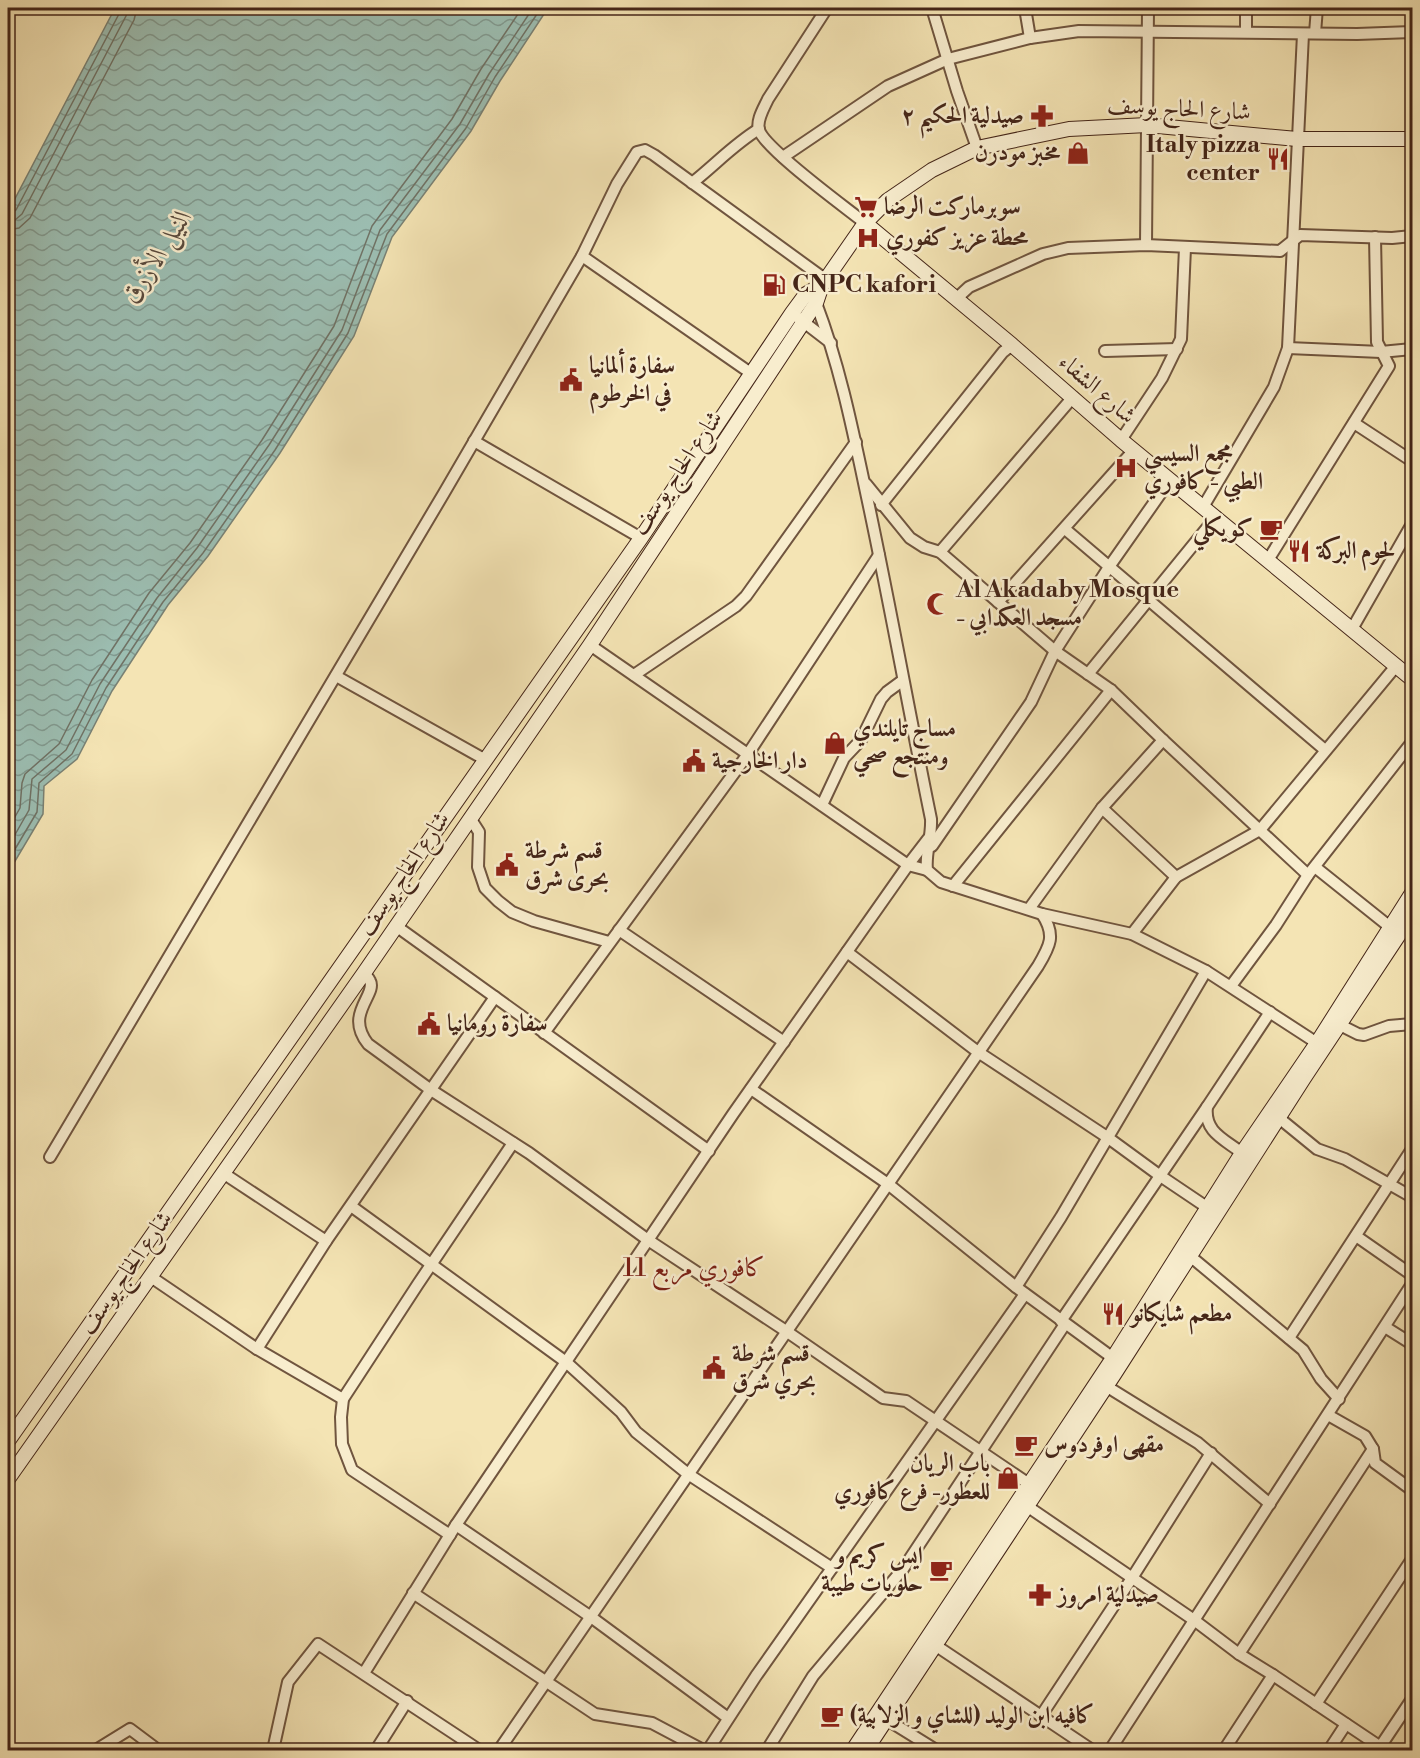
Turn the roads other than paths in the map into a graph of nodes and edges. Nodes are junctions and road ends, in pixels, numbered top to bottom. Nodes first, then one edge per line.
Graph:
1 (827, 8) edge
2 (932, 8) edge
3 (1025, 8) edge
4 (1148, 8) edge
5 (1246, 8) edge
6 (1317, 8) edge
7 (1147, 32) junction
8 (1246, 32) junction
9 (1413, 32) edge
10 (1315, 33) junction
11 (1303, 34) junction
12 (1030, 38) junction
13 (948, 59) junction
14 (1147, 125) junction
15 (759, 129) junction
16 (1413, 139) edge
17 (1297, 140) junction
18 (977, 148) junction
19 (783, 157) junction
20 (692, 183) junction
21 (865, 223) junction
22 (1413, 236) edge
23 (1375, 237) junction
24 (1291, 242) junction
25 (1146, 245) junction
26 (1185, 248) junction
27 (582, 256) junction
28 (824, 283) junction
29 (811, 298) junction
30 (956, 299) junction
31 (792, 313) junction
32 (804, 321) junction
33 (831, 343) junction
34 (1012, 345) junction
35 (1288, 348) junction
36 (1413, 349) edge
37 (1177, 350) junction
38 (1105, 351) dead end
39 (1381, 351) junction
40 (752, 374) junction
41 (1073, 397) junction
42 (1354, 423) junction
43 (1121, 440) junction
44 (474, 441) junction
45 (856, 442) junction
46 (1134, 450) junction
47 (1413, 461) edge
48 (1170, 480) junction
49 (864, 482) junction
50 (881, 505) junction
51 (1203, 507) junction
52 (1216, 518) junction
53 (1413, 524) edge
54 (1065, 529) junction
55 (641, 537) junction
56 (940, 552) junction
57 (879, 555) junction
58 (1268, 560) junction
59 (1109, 567) junction
60 (1147, 600) junction
61 (998, 602) junction
62 (1352, 629) junction
63 (590, 645) junction
64 (1055, 651) junction
65 (1396, 666) junction
66 (1088, 674) junction
67 (634, 675) junction
68 (336, 676) junction
69 (1413, 679) edge
70 (902, 681) junction
71 (1111, 690) junction
72 (1163, 740) junction
73 (1413, 742) edge
74 (1325, 750) junction
75 (748, 754) junction
76 (484, 759) junction
77 (822, 805) junction
78 (452, 806) junction
79 (1102, 808) junction
80 (470, 818) junction
81 (1260, 830) junction
82 (932, 834) junction
83 (927, 853) junction
84 (908, 865) junction
85 (927, 870) junction
86 (1312, 871) junction
87 (1176, 877) junction
88 (953, 886) junction
89 (1413, 893) edge
90 (1029, 909) junction
91 (1042, 914) junction
92 (1413, 915) edge
93 (396, 927) junction
94 (1390, 927) junction
95 (1405, 928) junction
96 (619, 930) junction
97 (1132, 934) junction
98 (609, 942) junction
99 (847, 952) junction
100 (1206, 970) junction
101 (364, 973) junction
102 (1231, 986) junction
103 (495, 997) junction
104 (1270, 1012) junction
105 (1413, 1024) edge
106 (1340, 1025) junction
107 (544, 1033) junction
108 (784, 1042) junction
109 (1317, 1042) junction
110 (978, 1052) junction
111 (751, 1089) junction
112 (431, 1090) junction
113 (1207, 1107) junction
114 (1279, 1118) junction
115 (1107, 1137) junction
116 (513, 1143) junction
117 (1413, 1149) edge
118 (709, 1151) junction
119 (1242, 1153) junction
120 (50, 1157) dead end
121 (223, 1173) junction
122 (1159, 1175) junction
123 (1390, 1183) junction
124 (888, 1184) junction
125 (1413, 1197) edge
126 (351, 1206) junction
127 (1208, 1208) junction
128 (1356, 1236) junction
129 (648, 1240) junction
130 (326, 1241) junction
131 (1190, 1256) junction
132 (432, 1264) junction
133 (1413, 1275) edge
134 (151, 1277) junction
135 (1413, 1284) edge
136 (1020, 1291) junction
137 (1063, 1322) junction
138 (1384, 1327) junction
139 (786, 1331) junction
140 (1289, 1338) junction
141 (1413, 1344) edge
142 (257, 1349) junction
143 (1113, 1358) junction
144 (566, 1362) junction
145 (1106, 1386) junction
146 (343, 1399) junction
147 (1340, 1399) junction
148 (1328, 1414) junction
149 (935, 1421) junction
150 (8, 1441) edge
151 (8, 1446) edge
152 (1373, 1449) junction
153 (981, 1452) junction
154 (1211, 1453) junction
155 (23, 1457) junction
156 (688, 1474) junction
157 (8, 1479) edge
158 (1029, 1484) junction
159 (1413, 1490) edge
160 (1023, 1504) junction
161 (1270, 1504) junction
162 (456, 1525) junction
163 (450, 1535) junction
164 (1413, 1559) edge
165 (832, 1568) junction
166 (1409, 1572) edge
167 (1132, 1578) junction
168 (413, 1593) junction
169 (591, 1617) junction
170 (1194, 1620) junction
171 (935, 1645) junction
172 (1239, 1654) junction
173 (364, 1674) junction
174 (1273, 1675) junction
175 (547, 1683) junction
176 (1413, 1699) edge
177 (407, 1701) junction
178 (1316, 1704) junction
179 (1041, 1716) junction
180 (728, 1718) junction
181 (886, 1719) junction
182 (1346, 1724) junction
183 (859, 1749) edge
184 (1382, 1749) edge
185 (96, 1750) edge
186 (158, 1750) edge
187 (273, 1750) edge
188 (376, 1750) edge
189 (480, 1750) edge
190 (499, 1750) edge
191 (703, 1750) edge
192 (708, 1750) edge
193 (770, 1750) edge
194 (936, 1750) edge
195 (1092, 1750) edge
196 (1110, 1750) edge
197 (1224, 1750) edge
198 (1329, 1750) edge

1 - 15 street
2 - 13 street
3 - 12 street
4 - 7 street
5 - 8 street
6 - 10 street
7 - 8 street
7 - 12 street
7 - 14 street
8 - 11 street
9 - 10 street
10 - 11 street
11 - 17 street
12 - 13 street
13 - 18 street
13 - 19 street
14 - 17 main road, شارع الحاج يوسف
14 - 18 main road, شارع الحاج يوسف
14 - 25 street
15 - 19 street
15 - 20 street
16 - 17 main road, شارع الحاج يوسف
17 - 24 street
18 - 21 main road, شارع الحاج يوسف
19 - 21 street
20 - 27 street
20 - 28 street
21 - 28 main road, شارع الحاج يوسف
21 - 30 main road, شارع الشفاء
22 - 23 street
23 - 24 street
23 - 39 street
24 - 26 street
24 - 35 street
25 - 26 street
25 - 30 street
26 - 37 street
27 - 40 street
27 - 44 street
28 - 29 main road, شارع الحاج يوسف
29 - 31 main road, شارع الحاج يوسف
29 - 32 main road, شارع الحاج يوسف
29 - 33 street
30 - 34 main road, شارع الشفاء
31 - 32 street
31 - 40 main road, شارع الحاج يوسف
32 - 33 street
32 - 63 main road, شارع الحاج يوسف
33 - 45 street
34 - 41 main road, شارع الشفاء
34 - 50 street
35 - 39 street
35 - 51 street
36 - 39 street
37 - 38 street
37 - 43 street
39 - 42 street
40 - 55 main road, شارع الحاج يوسف
41 - 43 main road, شارع الشفاء
41 - 56 street
42 - 47 street
42 - 58 street
43 - 46 main road, شارع الشفاء
44 - 55 street
44 - 68 street
45 - 49 street
45 - 67 street
46 - 48 main road, شارع الشفاء
46 - 54 street
48 - 51 main road, شارع الشفاء
48 - 59 street
49 - 50 street
49 - 57 street
50 - 56 street
51 - 52 main road, شارع الشفاء
52 - 58 main road, شارع الشفاء
52 - 60 street
53 - 62 street
54 - 59 street
54 - 61 street
55 - 76 main road, شارع الحاج يوسف
56 - 61 street
57 - 70 street
57 - 75 street
58 - 62 main road, شارع الشفاء
59 - 60 street
59 - 64 street
60 - 66 street
60 - 74 street
61 - 64 street
62 - 65 main road, شارع الشفاء
63 - 67 street
63 - 80 main road, شارع الحاج يوسف
64 - 66 street
64 - 83 street
65 - 69 main road, شارع الشفاء
65 - 74 street
66 - 71 street
67 - 75 street
68 - 76 street
68 - 120 street
70 - 77 street
70 - 82 street
71 - 72 street
71 - 88 street
72 - 79 street
72 - 81 street
73 - 86 street
74 - 81 street
75 - 77 street
75 - 96 street
76 - 78 main road, شارع الحاج يوسف
77 - 84 street
78 - 80 main road
78 - 150 main road, شارع الحاج يوسف
79 - 87 street
79 - 90 street
80 - 93 main road, شارع الحاج يوسف
80 - 98 street
81 - 86 street
81 - 87 street
82 - 83 street
82 - 84 street
83 - 85 street
84 - 85 street
84 - 99 street
85 - 88 street
86 - 94 street
86 - 102 street
87 - 97 street
88 - 90 street
89 - 94 main road
90 - 91 street
91 - 97 street
91 - 110 street
92 - 95 main road
93 - 101 main road, شارع الحاج يوسف
93 - 103 street
94 - 95 street
94 - 109 main road
95 - 106 main road
96 - 98 street
96 - 108 street
97 - 100 street
98 - 107 street
99 - 108 street
99 - 110 street
100 - 102 street
100 - 115 street
101 - 112 street
101 - 121 main road, شارع الحاج يوسف
102 - 104 street
103 - 107 street
103 - 112 street
104 - 109 street
104 - 113 street
105 - 106 street
106 - 114 main road
107 - 118 street
108 - 111 street
109 - 119 main road
110 - 115 street
110 - 124 street
111 - 118 street
111 - 124 street
112 - 116 street
112 - 126 street
113 - 119 street
113 - 122 street
114 - 123 street
114 - 131 main road
115 - 122 street
115 - 136 street
116 - 129 street
116 - 132 street
117 - 123 street
118 - 129 street
119 - 127 main road
121 - 130 street
121 - 134 main road, شارع الحاج يوسف
122 - 127 street
122 - 137 street
123 - 125 street
123 - 128 street
124 - 136 street
124 - 139 street
126 - 130 street
126 - 132 street
127 - 143 main road
128 - 133 street
128 - 140 street
129 - 139 street
129 - 144 street
130 - 142 street
131 - 140 street
131 - 145 main road
132 - 144 street
132 - 146 street
134 - 142 street
134 - 155 main road, شارع الحاج يوسف
135 - 138 street
136 - 137 street
136 - 149 street
137 - 143 street
137 - 153 street
138 - 141 street
138 - 147 street
139 - 149 street
139 - 156 street
140 - 147 street
142 - 146 street
143 - 158 main road
144 - 156 street
144 - 162 street
145 - 154 street
145 - 160 main road
146 - 163 street
147 - 148 street
148 - 152 street
148 - 161 street
149 - 153 street
149 - 165 street
151 - 155 main road
152 - 159 street
152 - 172 street
153 - 158 street
153 - 193 street
154 - 161 street
154 - 167 street
155 - 157 main road, شارع الحاج يوسف
156 - 165 street
156 - 169 street
158 - 160 main road
160 - 167 street
160 - 171 main road
160 - 183 main road
161 - 170 street
162 - 163 street
162 - 169 street
163 - 168 street
164 - 166 street
165 - 180 street
166 - 178 street
167 - 170 street
167 - 179 street
168 - 173 street
168 - 175 street
169 - 175 street
169 - 180 street
170 - 172 street
170 - 196 street
171 - 179 street
171 - 181 main road
172 - 174 street
173 - 177 street
173 - 187 street
174 - 178 street
174 - 197 street
175 - 190 street
175 - 191 street
176 - 184 street
177 - 188 street
177 - 189 street
178 - 182 street
179 - 195 street
180 - 192 street
181 - 183 main road
181 - 194 street
182 - 184 street
182 - 198 street
185 - 186 street

